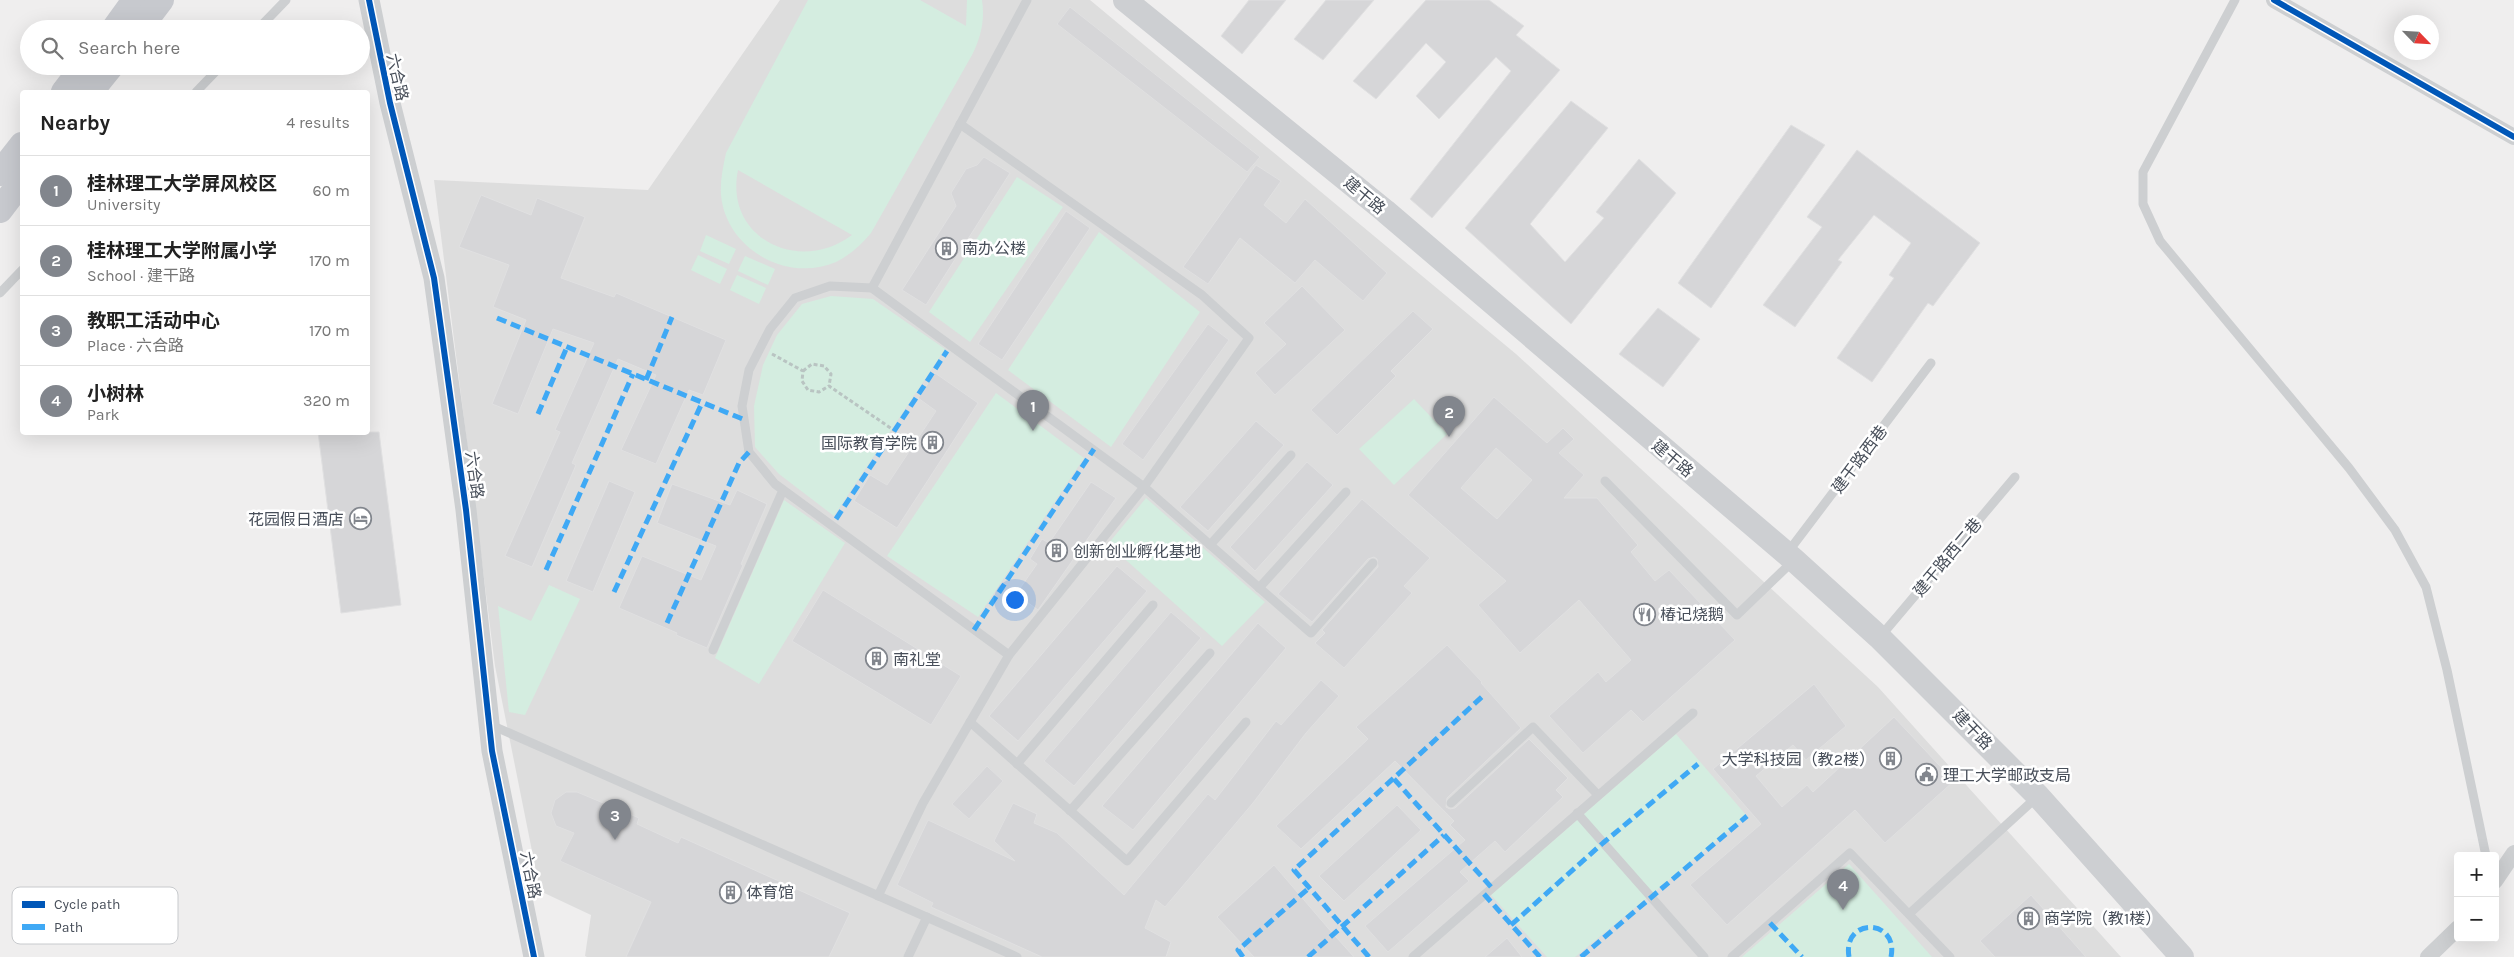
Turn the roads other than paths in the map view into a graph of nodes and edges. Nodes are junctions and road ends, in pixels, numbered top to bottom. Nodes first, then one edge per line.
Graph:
1 (135, 0) edge
2 (162, 0) edge
3 (286, 0) edge
4 (369, 0) edge
5 (1028, 0) edge
6 (1125, 0) edge
7 (2236, 0) edge
8 (2274, 0) edge
9 (121, 20) edge
10 (146, 20) edge
11 (267, 20) edge
12 (77, 75) edge
13 (104, 75) edge
14 (212, 75) edge
15 (66, 90) edge
16 (92, 90) edge
17 (198, 90) edge
18 (960, 124) junction
19 (2514, 137) edge
20 (20, 148) edge
21 (0, 173) edge
22 (20, 184) edge
23 (0, 210) edge
24 (20, 272) edge
25 (872, 288) junction
26 (0, 293) edge
27 (1931, 363) dead end
28 (1291, 454) dead end
29 (2016, 476) dead end
30 (1605, 481) dead end
31 (1144, 487) junction
32 (783, 490) junction
33 (1346, 492) dead end
34 (1210, 544) junction
35 (1790, 557) junction
36 (1373, 563) dead end
37 (1259, 588) junction
38 (1153, 606) dead end
39 (1880, 637) junction
40 (713, 650) dead end
41 (1210, 653) dead end
42 (1009, 655) junction
43 (1693, 712) dead end
44 (970, 722) junction
45 (1246, 722) dead end
46 (489, 724) junction
47 (1017, 764) junction
48 (1598, 794) junction
49 (2038, 796) junction
50 (1451, 803) dead end
51 (1070, 811) junction
52 (1577, 813) junction
53 (2485, 852) edge
54 (2514, 852) edge
55 (2499, 875) edge
56 (878, 896) junction
57 (1909, 914) junction
58 (927, 917) junction
59 (2454, 932) edge
60 (534, 957) edge
61 (908, 957) edge
62 (1017, 957) edge
63 (1413, 957) edge
64 (1704, 957) edge
65 (1732, 957) edge
66 (1950, 957) edge
67 (2182, 957) edge
68 (2428, 957) edge

1 - 9 main road
2 - 10 main road
3 - 11 lane
4 - 46 street, 六合路
5 - 18 lane
6 - 35 main road, 建干路
7 - 53 lane
8 - 19 street
12 - 15 main road
13 - 16 main road
14 - 17 lane
18 - 25 lane
18 - 31 lane
20 - 21 main road
22 - 23 main road
24 - 26 lane
25 - 31 lane
25 - 32 lane
27 - 35 lane, 建干路西巷
28 - 34 lane
29 - 39 lane, 建干路西二巷
30 - 35 lane, 建干路西巷
31 - 34 lane
31 - 42 lane
32 - 40 lane
32 - 42 lane
33 - 37 lane
34 - 37 lane
35 - 39 main road, 建干路
36 - 37 lane
38 - 47 lane
39 - 49 main road, 建干路
41 - 51 lane
42 - 44 lane
43 - 48 lane
44 - 47 lane
44 - 56 lane
45 - 51 lane
46 - 56 lane
46 - 60 street, 六合路
47 - 51 lane
48 - 50 lane
48 - 52 lane
49 - 57 lane
49 - 67 main road, 建干路
52 - 63 lane
52 - 64 lane
54 - 55 street
56 - 58 lane
57 - 65 lane
57 - 66 lane
58 - 61 lane
58 - 62 lane
59 - 68 street

